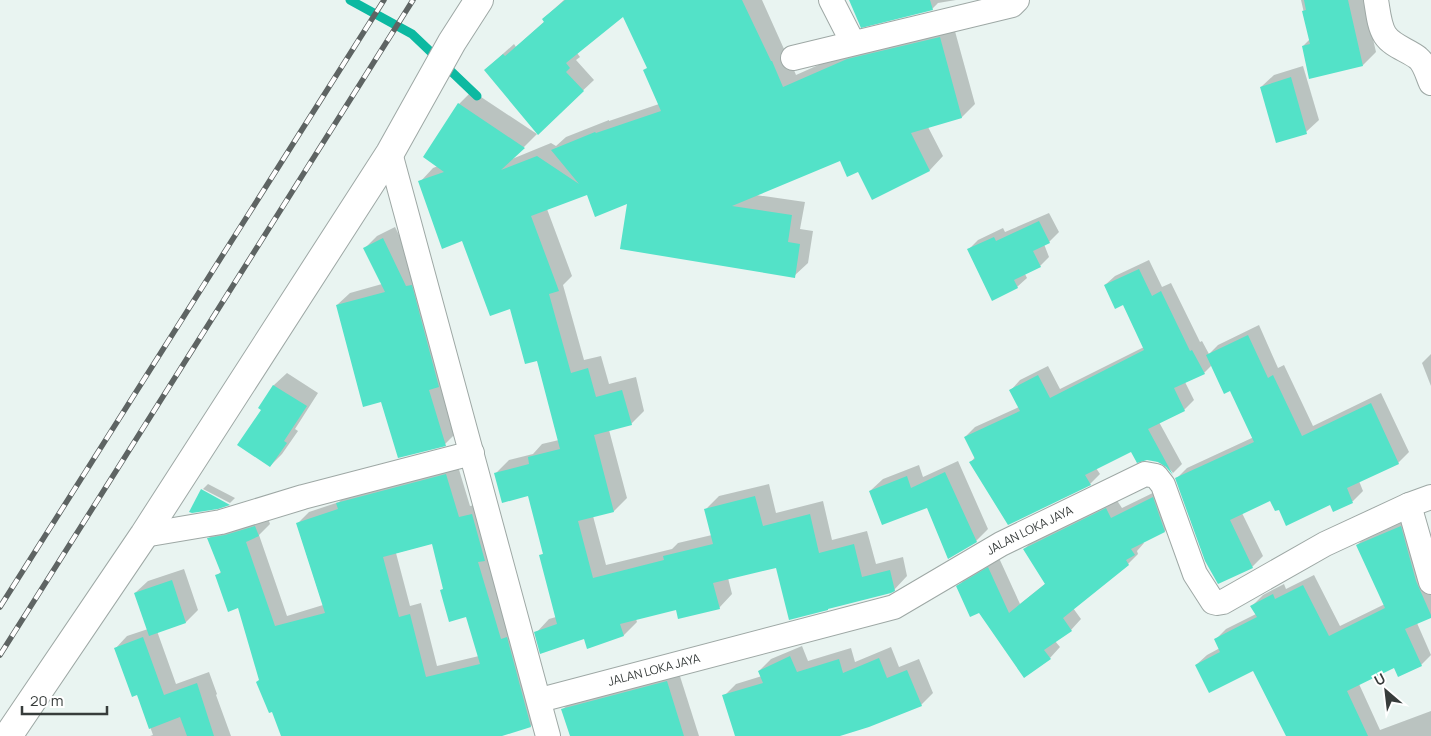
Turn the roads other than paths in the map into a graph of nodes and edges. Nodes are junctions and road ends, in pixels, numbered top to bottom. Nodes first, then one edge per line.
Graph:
1 (479, 0) edge
2 (830, 0) edge
3 (1017, 0) edge
4 (1376, 0) edge
5 (853, 43) junction
6 (793, 58) dead end
7 (1431, 83) edge
8 (390, 153) junction
9 (472, 453) junction
10 (1431, 497) edge
11 (1409, 505) junction
12 (144, 535) junction
13 (1431, 582) edge
14 (540, 700) junction
15 (8, 736) edge
16 (548, 736) edge

1 - 8 main road
2 - 5 street
3 - 5 street
4 - 7 street
5 - 6 street
8 - 9 street
8 - 12 main road
9 - 12 street
9 - 14 street
10 - 11 street, JALAN LOKA JAYA
11 - 13 street
11 - 14 street, JALAN LOKA JAYA
12 - 15 main road
14 - 16 street

